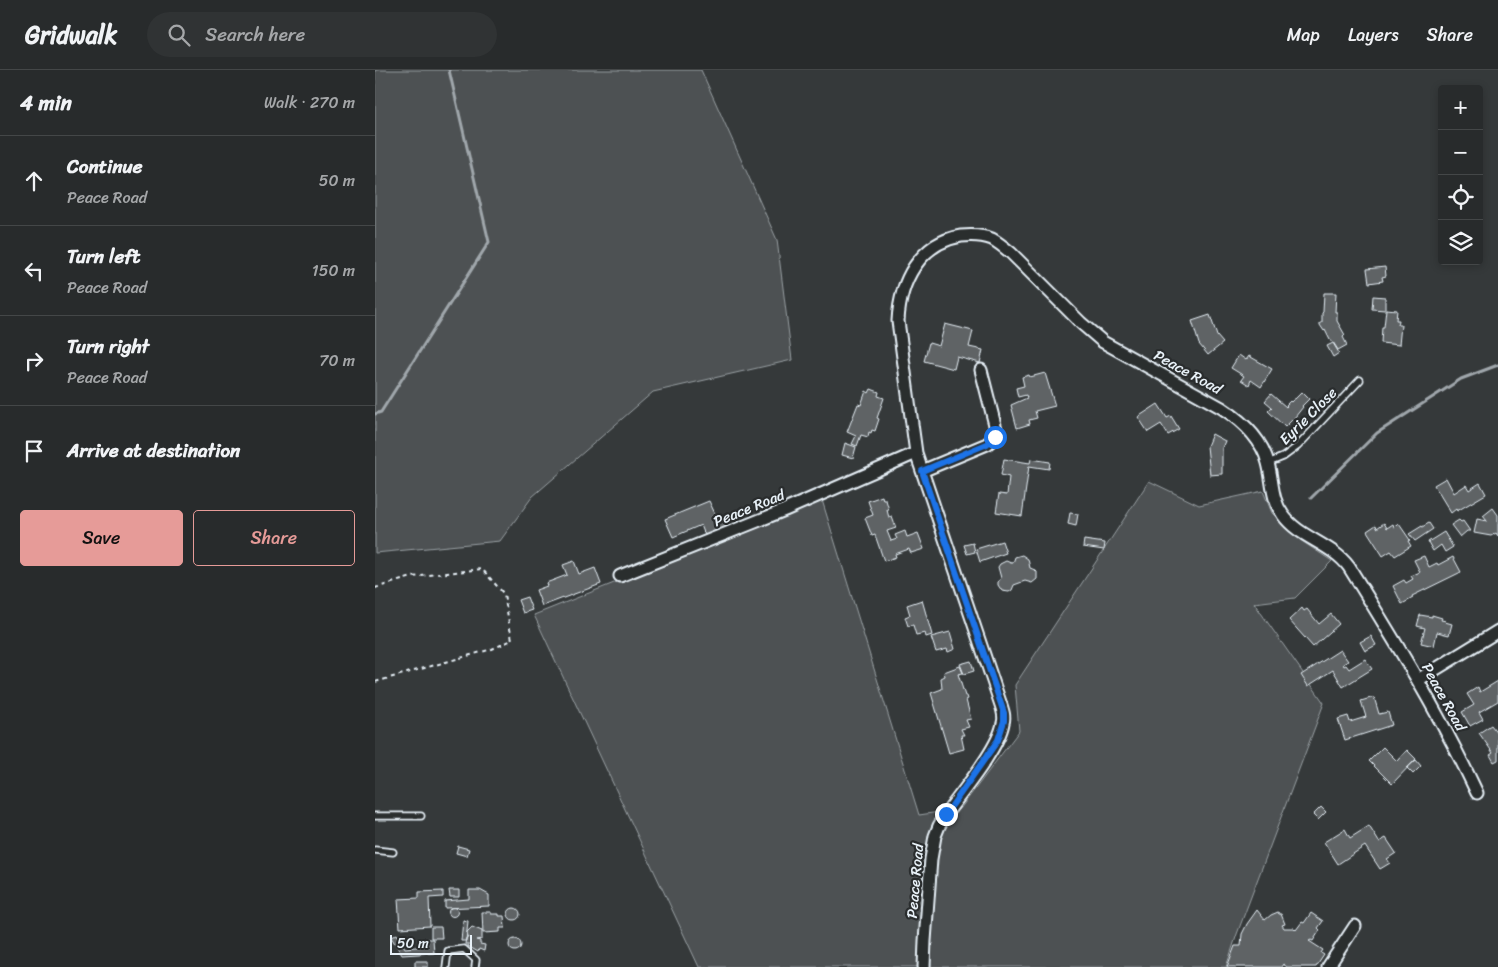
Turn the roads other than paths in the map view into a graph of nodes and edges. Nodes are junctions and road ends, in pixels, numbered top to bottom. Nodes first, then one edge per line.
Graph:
1 (981, 370) dead end
2 (1361, 380) dead end
3 (916, 453) junction
4 (1268, 463) junction
5 (922, 471) junction
6 (620, 576) dead end
7 (1498, 631) edge
8 (1418, 680) junction
9 (1477, 793) dead end
10 (375, 816) edge
11 (421, 816) dead end
12 (375, 850) edge
13 (393, 852) dead end
14 (1355, 926) dead end
15 (446, 967) edge
16 (475, 967) edge
17 (925, 967) edge
18 (1328, 967) edge

1 - 5 street
2 - 4 lane, Eyrie Close
3 - 4 street, Peace Road
3 - 5 street, Peace Road
3 - 6 street, Peace Road
4 - 8 street, Peace Road
5 - 17 street, Peace Road
7 - 8 street
8 - 9 street, Peace Road
10 - 11 lane
12 - 13 lane
14 - 18 street
15 - 16 lane

